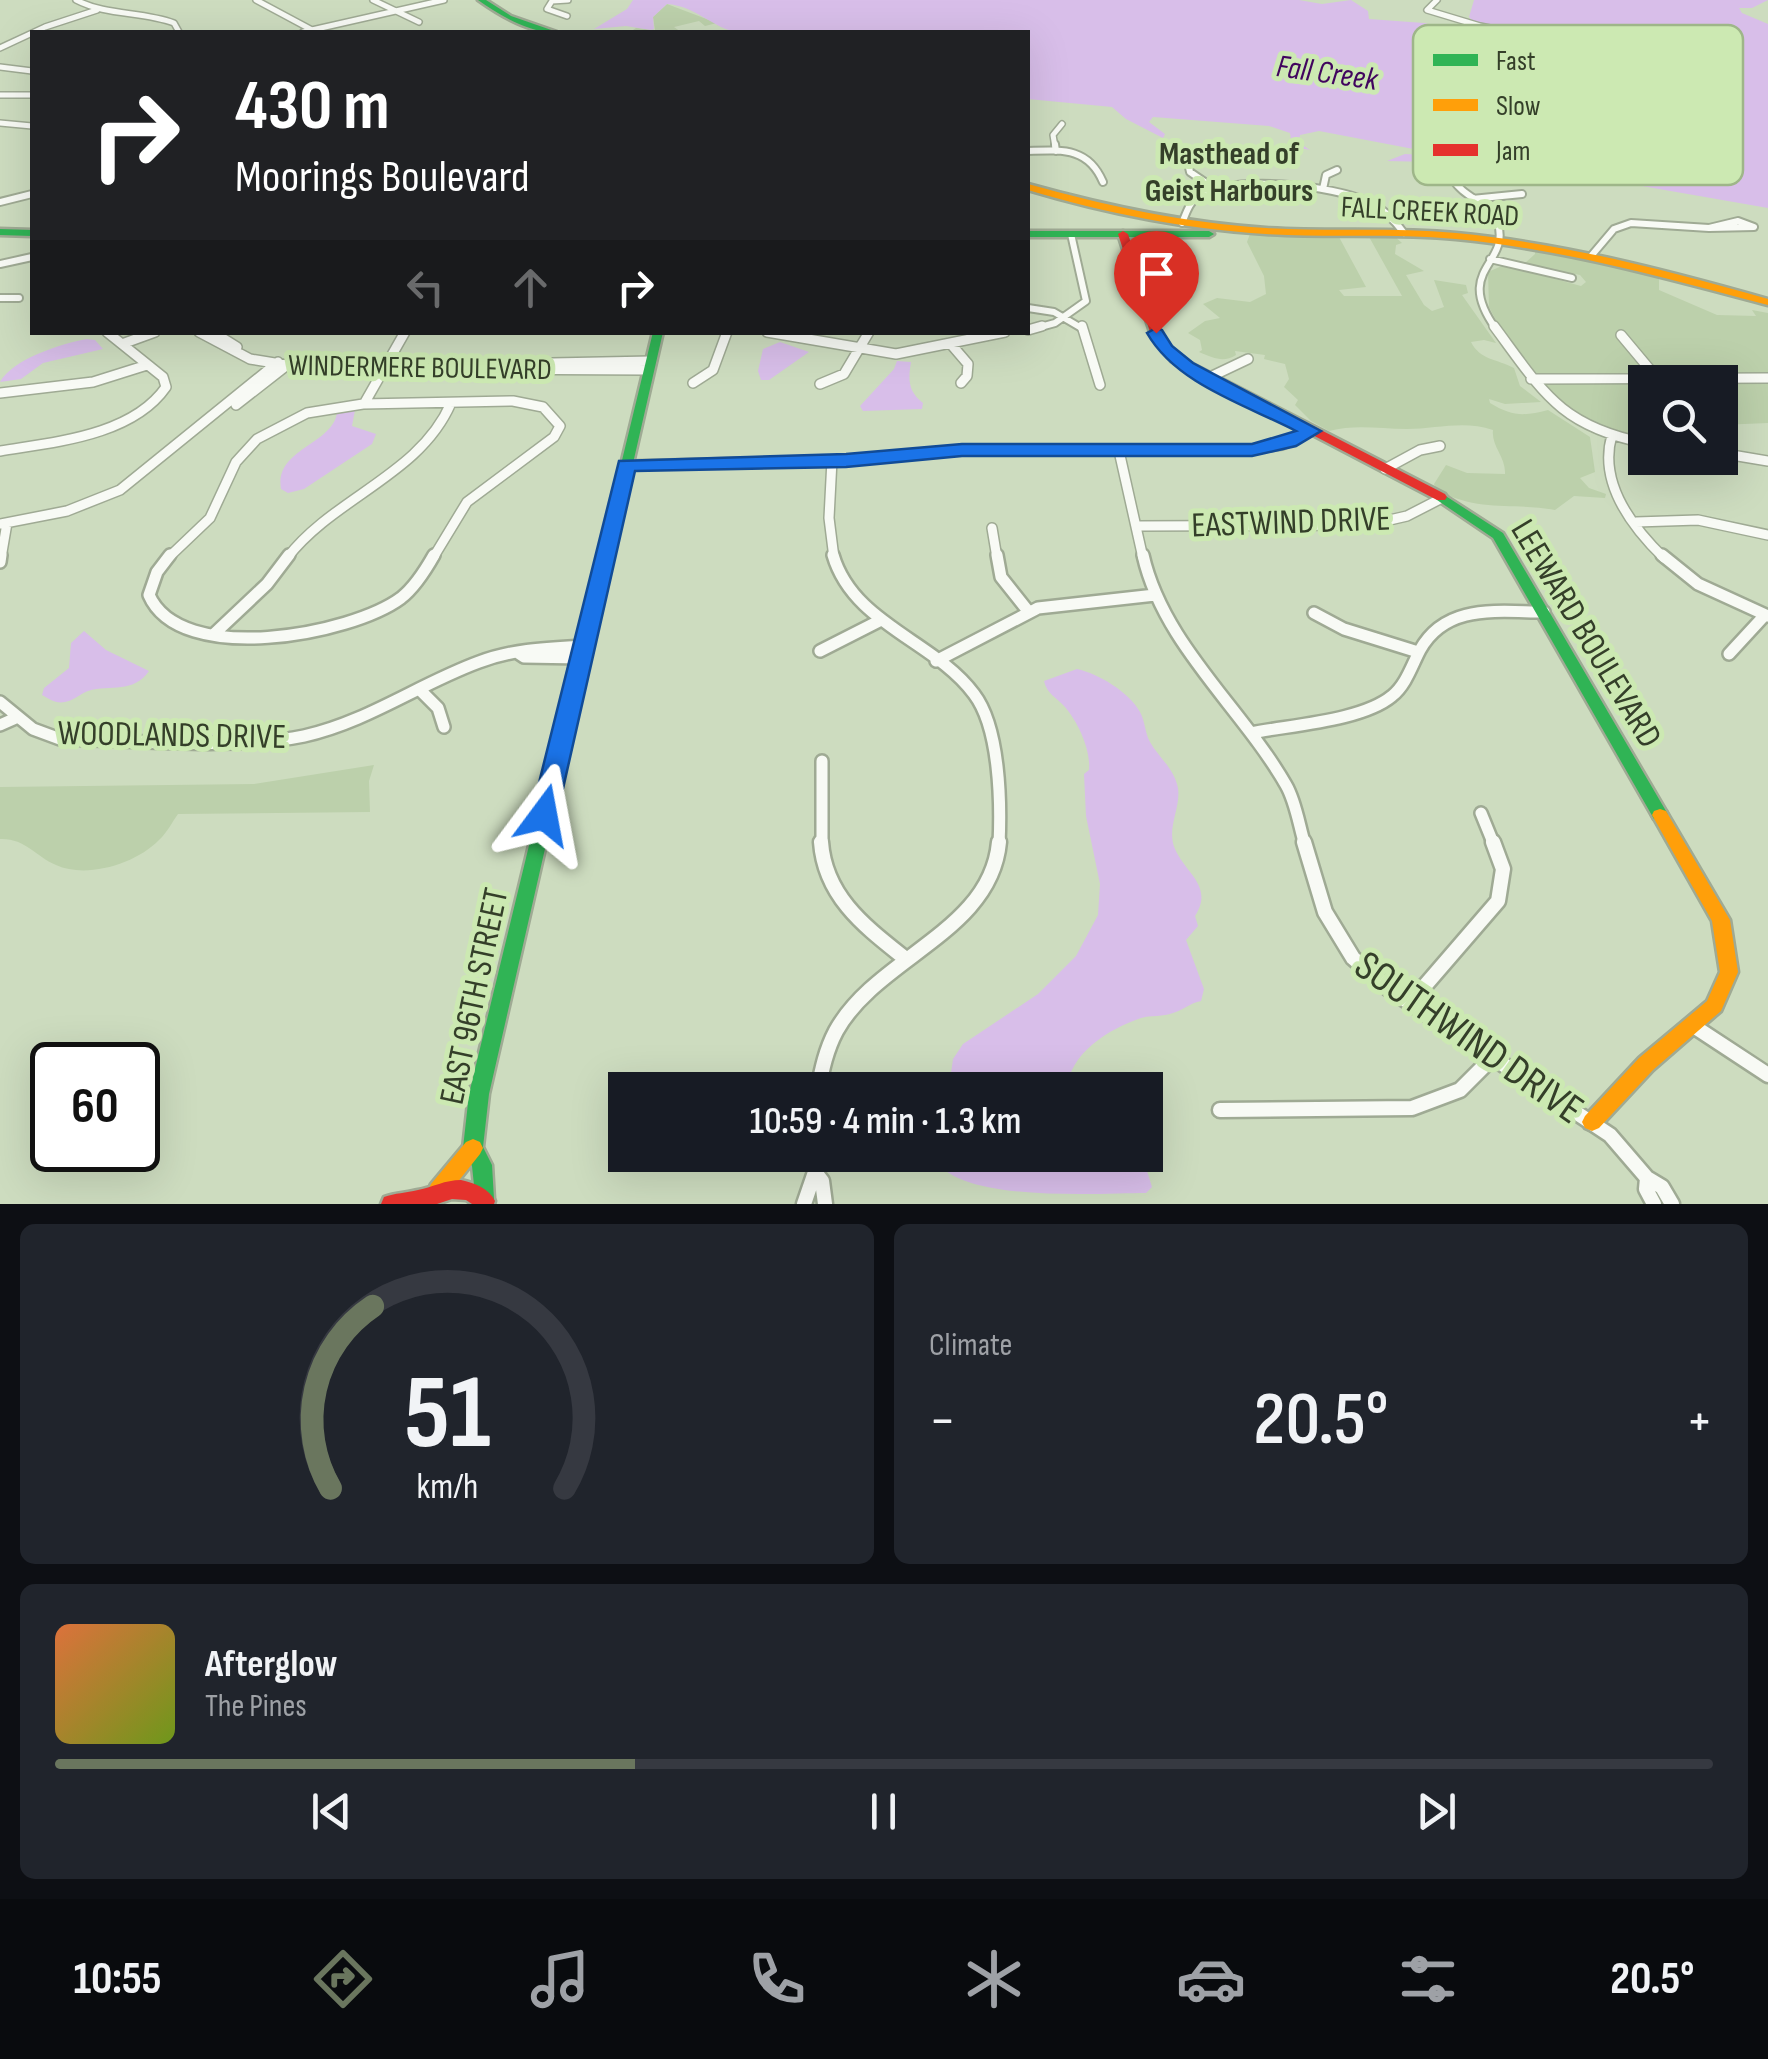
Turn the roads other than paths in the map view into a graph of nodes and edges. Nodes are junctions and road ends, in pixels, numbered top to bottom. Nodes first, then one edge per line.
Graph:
1 (76, 0) edge
2 (256, 0) edge
3 (373, 0) edge
4 (444, 0) edge
5 (481, 0) edge
6 (541, 0) edge
7 (568, 0) edge
8 (1436, 0) edge
9 (552, 1) edge
10 (98, 10) junction
11 (397, 10) junction
12 (567, 16) dead end
13 (419, 22) dead end
14 (1475, 25) edge
15 (39, 30) edge
16 (178, 30) edge
17 (314, 30) edge
18 (320, 30) edge
19 (547, 30) edge
20 (30, 34) edge
21 (0, 48) edge
22 (0, 67) edge
23 (30, 72) edge
24 (30, 95) edge
25 (0, 96) edge
26 (0, 123) edge
27 (1062, 124) dead end
28 (30, 126) edge
29 (1056, 150) junction
30 (1030, 151) edge
31 (1239, 154) dead end
32 (1337, 170) dead end
33 (1104, 182) dead end
34 (1455, 185) edge
35 (1030, 188) edge
36 (1323, 189) junction
37 (1216, 190) junction
38 (30, 194) edge
39 (1522, 194) dead end
40 (1471, 199) junction
41 (0, 202) edge
42 (1182, 223) junction
43 (1708, 228) junction
44 (1254, 231) junction
45 (0, 232) edge
46 (30, 232) edge
47 (1404, 233) junction
48 (1030, 234) edge
49 (1071, 234) junction
50 (1123, 234) junction
51 (1500, 241) junction
52 (1592, 255) junction
53 (30, 257) edge
54 (1490, 259) junction
55 (0, 264) edge
56 (1572, 278) dead end
57 (0, 298) edge
58 (18, 298) dead end
59 (1768, 302) edge
60 (1030, 308) edge
61 (1066, 317) junction
62 (1030, 329) edge
63 (111, 335) edge
64 (148, 335) edge
65 (205, 335) edge
66 (218, 335) edge
67 (404, 335) edge
68 (657, 335) edge
69 (726, 335) edge
70 (783, 335) edge
71 (868, 335) edge
72 (990, 335) edge
73 (1621, 335) dead end
74 (122, 344) junction
75 (950, 344) junction
76 (862, 350) junction
77 (1248, 359) dead end
78 (283, 363) junction
79 (148, 365) junction
80 (1646, 365) edge
81 (384, 366) junction
82 (650, 366) junction
83 (1208, 378) junction
84 (1628, 378) edge
85 (1738, 378) edge
86 (1768, 378) edge
87 (1532, 379) junction
88 (693, 383) dead end
89 (961, 383) dead end
90 (820, 384) dead end
91 (1100, 385) dead end
92 (0, 393) edge
93 (364, 404) junction
94 (452, 404) junction
95 (1311, 431) junction
96 (1612, 436) junction
97 (1628, 439) edge
98 (1440, 446) dead end
99 (1120, 450) junction
100 (0, 451) edge
101 (1738, 456) edge
102 (832, 460) junction
103 (1768, 461) edge
104 (627, 462) junction
105 (1386, 469) junction
106 (1442, 498) junction
107 (1636, 522) junction
108 (3, 523) edge
109 (1136, 526) junction
110 (992, 528) dead end
111 (1768, 535) edge
112 (0, 562) edge
113 (1155, 596) junction
114 (1028, 611) junction
115 (1544, 612) junction
116 (1314, 613) dead end
117 (1766, 616) edge
118 (881, 620) junction
119 (212, 635) junction
120 (820, 651) dead end
121 (583, 652) junction
122 (1418, 652) junction
123 (1730, 654) dead end
124 (936, 661) junction
125 (420, 690) junction
126 (0, 702) edge
127 (18, 717) junction
128 (0, 726) edge
129 (444, 727) dead end
130 (1251, 733) junction
131 (822, 761) dead end
132 (1481, 814) dead end
133 (907, 960) junction
134 (1410, 1003) junction
135 (1692, 1025) junction
136 (1493, 1057) junction
137 (820, 1072) edge
138 (1768, 1075) edge
139 (1220, 1110) dead end
140 (1592, 1122) junction
141 (473, 1148) junction
142 (813, 1172) edge
143 (819, 1172) edge
144 (1646, 1178) junction
145 (438, 1191) junction
146 (486, 1201) edge
147 (422, 1202) edge
148 (392, 1204) edge
149 (804, 1204) edge
150 (824, 1204) edge
151 (1654, 1204) edge
152 (1672, 1204) edge

1 - 10 street
2 - 17 street
3 - 11 street
4 - 11 street
5 - 19 main road
6 - 9 street
7 - 9 street
8 - 14 street
9 - 12 street
10 - 15 street
10 - 16 street
11 - 13 street
11 - 18 street
20 - 21 street
22 - 23 street
24 - 25 street
26 - 28 street
27 - 29 street
29 - 30 street
29 - 33 street
31 - 37 street
32 - 36 street
34 - 40 street
35 - 42 main road, FALL CREEK ROAD
36 - 37 street
36 - 47 street
37 - 42 street
38 - 41 street
39 - 40 street
40 - 51 street
42 - 44 main road, FALL CREEK ROAD
43 - 43 street
43 - 52 street
44 - 47 main road, FALL CREEK ROAD
44 - 50 main road
45 - 46 main road
47 - 51 main road, FALL CREEK ROAD
48 - 49 main road
49 - 50 main road
49 - 61 street
50 - 83 main road, LEEWARD BOULEVARD
51 - 52 main road, FALL CREEK ROAD
51 - 54 street
52 - 59 main road, FALL CREEK ROAD
53 - 55 street
54 - 56 street
54 - 87 street
57 - 58 street
60 - 61 street
61 - 62 street
61 - 91 street
63 - 74 street
64 - 74 street
65 - 78 street, WINDERMERE BOULEVARD
66 - 78 street, WINDERMERE BOULEVARD
67 - 81 street
68 - 82 main road, EAST 96TH STREET
69 - 88 street
70 - 76 street
71 - 76 street
72 - 75 street
73 - 80 street
74 - 79 street
75 - 76 street
75 - 89 street
76 - 90 street
77 - 83 street
78 - 81 street, WINDERMERE BOULEVARD
78 - 108 street
79 - 92 street
79 - 100 street
81 - 82 street, WINDERMERE BOULEVARD
81 - 93 street
82 - 104 main road, EAST 96TH STREET
83 - 95 main road, LEEWARD BOULEVARD
84 - 87 street
85 - 86 street
87 - 96 street
93 - 94 street
93 - 119 street
94 - 119 street
94 - 119 street
95 - 99 street
95 - 105 main road, LEEWARD BOULEVARD
96 - 97 street
96 - 107 street
98 - 105 street
99 - 102 street
99 - 109 street, SOUTHWIND DRIVE
101 - 103 street
102 - 104 street
102 - 118 street
104 - 121 main road, EAST 96TH STREET
105 - 106 main road, LEEWARD BOULEVARD
106 - 109 street, EASTWIND DRIVE
106 - 115 main road, LEEWARD BOULEVARD
107 - 111 street
107 - 117 street
108 - 112 street
109 - 113 street, SOUTHWIND DRIVE
110 - 114 street
113 - 114 street
113 - 130 street, SOUTHWIND DRIVE
114 - 124 street
115 - 122 street
115 - 135 main road, LEEWARD BOULEVARD
116 - 122 street
117 - 123 street
118 - 120 street
118 - 124 street
121 - 125 street, WOODLANDS DRIVE
121 - 141 main road, EAST 96TH STREET
122 - 130 street
124 - 133 street
125 - 127 street, WOODLANDS DRIVE
125 - 129 street
126 - 127 street, WOODLANDS DRIVE
127 - 128 street
130 - 134 street, SOUTHWIND DRIVE
131 - 133 street
132 - 134 street
133 - 137 street
134 - 136 street, SOUTHWIND DRIVE
135 - 138 street
135 - 140 main road, LEEWARD BOULEVARD
136 - 139 street
136 - 140 street, SOUTHWIND DRIVE
140 - 144 street, SOUTHWIND DRIVE
141 - 145 main road, EAST 96TH STREET
141 - 146 main road, EAST 96TH STREET
142 - 149 street
143 - 150 street
144 - 151 street, SOUTHWIND DRIVE
144 - 152 street, SOUTHWIND DRIVE
145 - 146 main road
145 - 147 main road, EAST 96TH STREET
147 - 148 main road

